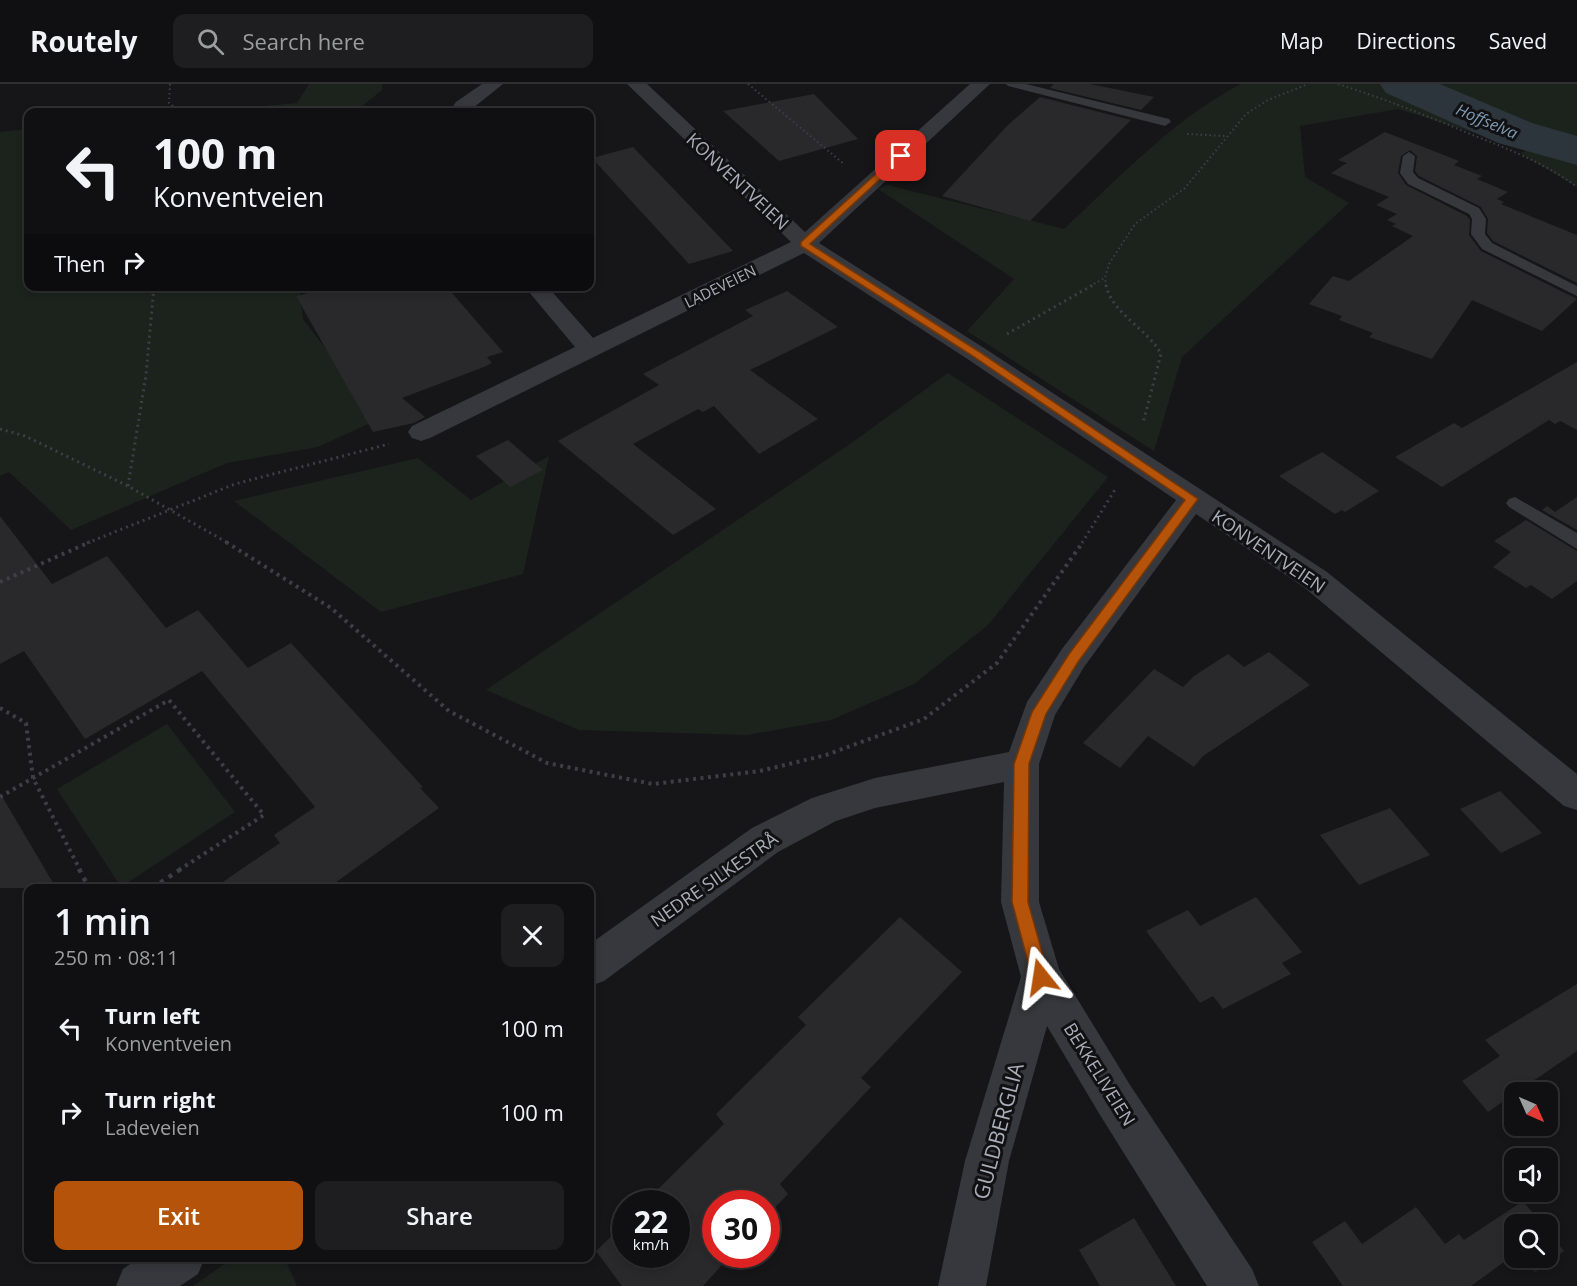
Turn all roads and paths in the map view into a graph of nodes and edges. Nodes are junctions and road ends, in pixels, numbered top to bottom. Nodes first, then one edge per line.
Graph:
1 (170, 84) edge
2 (494, 84) edge
3 (636, 84) edge
4 (748, 84) edge
5 (981, 84) edge
6 (1012, 84) edge
7 (1308, 84) edge
8 (1338, 84) edge
9 (176, 108) edge
10 (461, 108) edge
11 (1165, 122) joint
12 (1225, 136) junction
13 (1409, 156) dead end
14 (869, 185) junction
15 (1577, 187) edge
16 (805, 244) junction
17 (1105, 278) junction
18 (154, 291) edge
19 (539, 291) edge
20 (1577, 292) edge
21 (591, 350) junction
22 (975, 353) junction
23 (0, 429) edge
24 (421, 432) joint
25 (1133, 458) junction
26 (128, 486) junction
27 (1192, 499) junction
28 (1515, 502) dead end
29 (167, 509) junction
30 (1577, 542) edge
31 (0, 582) edge
32 (0, 708) edge
33 (1022, 764) junction
34 (33, 778) junction
35 (1577, 795) edge
36 (0, 797) edge
37 (87, 884) edge
38 (158, 884) edge
39 (594, 964) edge
40 (1041, 977) junction
41 (174, 1262) edge
42 (140, 1286) edge
43 (962, 1286) edge
44 (1235, 1286) edge

1 - 9 path
2 - 10 street
3 - 16 street, KONVENTVEIEN
4 - 14 path
5 - 14 street, LADEVEIEN
6 - 11 lane
7 - 12 path
8 - 15 path
11 - 12 path
12 - 17 path
13 - 20 lane
14 - 16 street, LADEVEIEN
16 - 21 street, LADEVEIEN
16 - 22 street, KONVENTVEIEN
17 - 22 path
17 - 25 path
18 - 26 path
19 - 21 street
21 - 24 street, LADEVEIEN
22 - 25 street, KONVENTVEIEN
23 - 26 path
24 - 29 path
25 - 27 street, KONVENTVEIEN
25 - 29 path
26 - 29 path
27 - 33 street, BEKKELIVEIEN
27 - 35 street, KONVENTVEIEN
28 - 30 lane
29 - 31 path
32 - 34 path
33 - 39 street, NEDRE SILKESTRÅ
33 - 40 street, BEKKELIVEIEN
34 - 36 path
34 - 37 path
34 - 38 path
40 - 43 street, GULDBERGLIA
40 - 44 street, BEKKELIVEIEN
41 - 42 street

